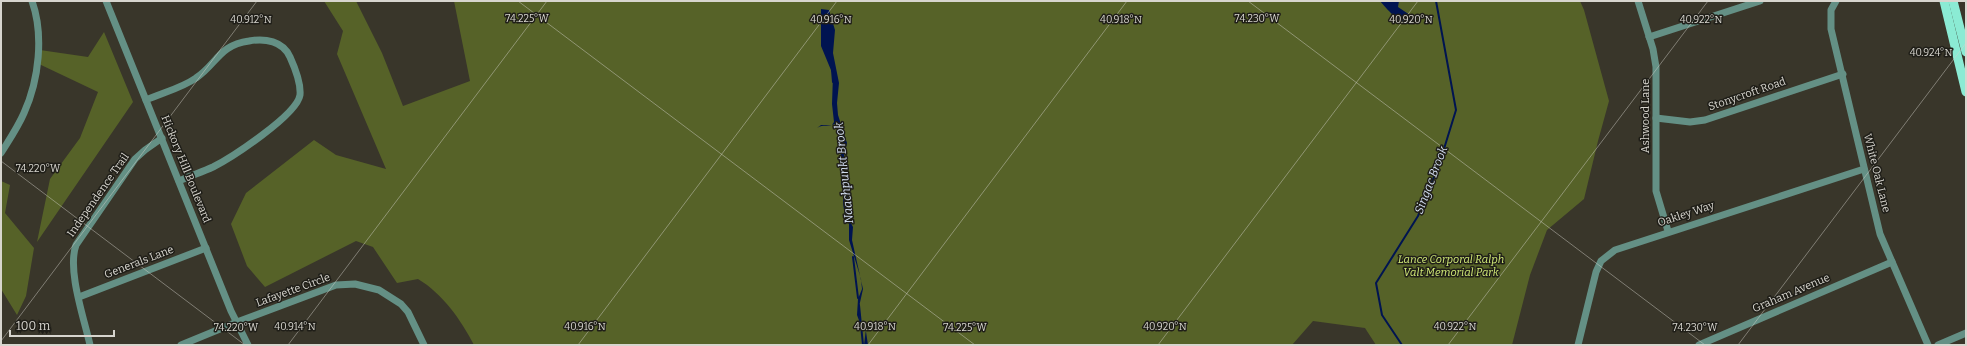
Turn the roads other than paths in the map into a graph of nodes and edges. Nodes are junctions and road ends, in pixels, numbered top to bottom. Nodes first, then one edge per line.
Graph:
1 (32, 1) edge
2 (106, 1) edge
3 (1638, 1) edge
4 (1760, 1) edge
5 (1836, 1) edge
6 (1944, 1) edge
7 (1953, 1) edge
8 (1649, 37) junction
9 (1966, 52) edge
10 (1842, 74) junction
11 (1966, 92) edge
12 (146, 100) junction
13 (1656, 118) junction
14 (162, 138) junction
15 (1, 153) edge
16 (1864, 169) junction
17 (179, 181) junction
18 (1668, 231) junction
19 (206, 248) junction
20 (1892, 262) junction
21 (79, 298) junction
22 (237, 322) junction
23 (1966, 333) edge
24 (90, 345) edge
25 (182, 345) edge
26 (248, 345) edge
27 (424, 345) edge
28 (1578, 345) edge
29 (1699, 345) edge
30 (1928, 345) edge
31 (1938, 345) edge

1 - 15 street
2 - 12 street, Hickory Hill Boulevard
3 - 8 street, Ashwood Lane
4 - 8 street
5 - 10 street, White Oak Lane
6 - 11 main road
7 - 9 main road
8 - 13 street, Ashwood Lane
10 - 13 street, Stonycroft Road
10 - 16 street, White Oak Lane
12 - 14 street, Hickory Hill Boulevard
12 - 17 street
13 - 18 street, Ashwood Lane
14 - 17 street, Hickory Hill Boulevard
14 - 21 street, Independence Trail
16 - 18 street, Oakley Way
16 - 20 street, White Oak Lane
17 - 19 street, Hickory Hill Boulevard
18 - 28 street, Oakley Way
19 - 21 street, Generals Lane
19 - 22 street, Hickory Hill Boulevard
20 - 29 street, Graham Avenue
20 - 30 street, White Oak Lane
21 - 24 street, Independence Trail
22 - 25 street, Lafayette Circle
22 - 26 street, Hickory Hill Boulevard
22 - 27 street, Lafayette Circle
23 - 31 street

